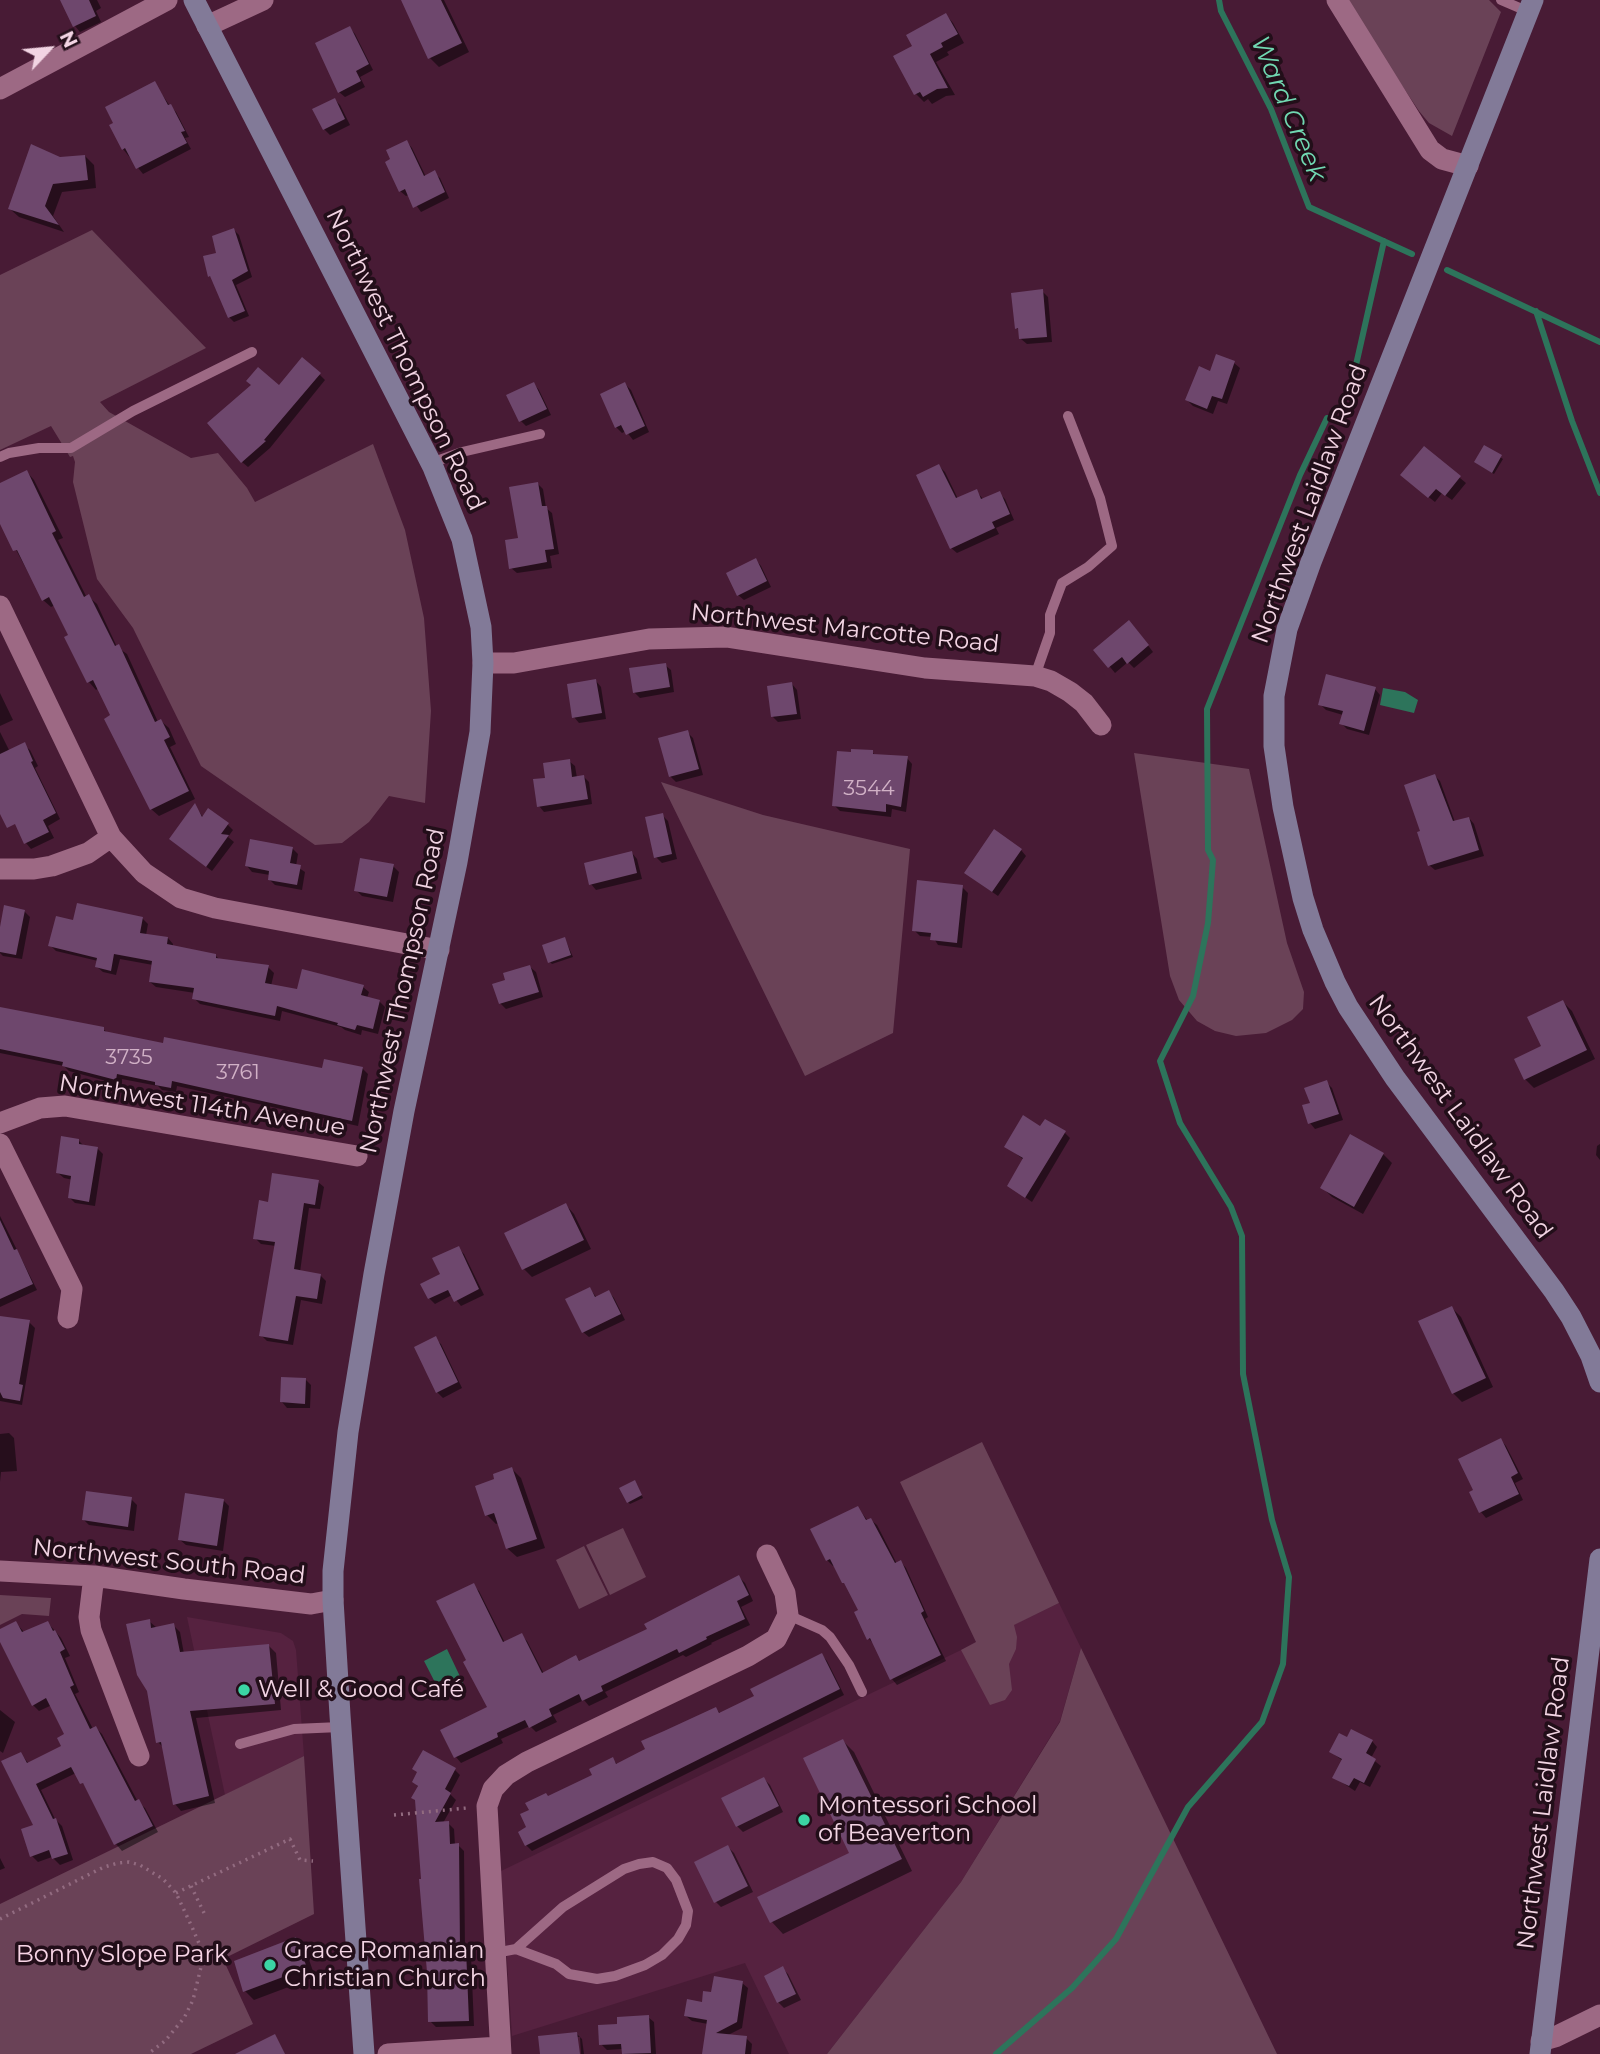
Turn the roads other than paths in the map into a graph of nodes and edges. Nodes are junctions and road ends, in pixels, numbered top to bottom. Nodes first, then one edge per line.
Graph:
1 (167, 0) edge
2 (194, 0) edge
3 (263, 0) edge
4 (1337, 0) edge
5 (1501, 0) edge
6 (1531, 6) edge
7 (208, 26) junction
8 (0, 89) edge
9 (1468, 166) junction
10 (252, 352) dead end
11 (1068, 416) dead end
12 (540, 435) dead end
13 (0, 457) edge
14 (431, 463) junction
15 (0, 606) edge
16 (483, 663) junction
17 (1035, 676) junction
18 (1101, 725) dead end
19 (111, 837) junction
20 (0, 869) edge
21 (439, 950) junction
22 (0, 1122) edge
23 (0, 1144) edge
24 (357, 1156) dead end
25 (68, 1318) dead end
26 (1599, 1376) edge
27 (767, 1555) dead end
28 (1600, 1559) edge
29 (0, 1571) edge
30 (94, 1576) junction
31 (333, 1600) junction
32 (788, 1615) junction
33 (862, 1692) dead end
34 (340, 1727) junction
35 (240, 1744) dead end
36 (139, 1756) dead end
37 (506, 1951) junction
38 (1600, 2015) edge
39 (1541, 2047) edge
40 (501, 2050) edge
41 (364, 2054) edge
42 (387, 2054) edge

1 - 8 street
2 - 7 street, Northwest Thompson Road
3 - 7 street
4 - 9 street
5 - 6 lane
6 - 9 street, Northwest Laidlaw Road
7 - 14 street, Northwest Thompson Road
9 - 26 street, Northwest Laidlaw Road
10 - 13 lane
11 - 17 lane
12 - 14 lane
14 - 16 street, Northwest Thompson Road
15 - 19 street
16 - 17 street, Northwest Marcotte Road
16 - 21 street, Northwest Thompson Road
17 - 18 street, Northwest Marcotte Road
19 - 20 street
19 - 21 street
21 - 31 street, Northwest Thompson Road
22 - 24 street, Northwest 114th Avenue
23 - 25 street
27 - 32 street
28 - 39 street, Northwest Laidlaw Road
29 - 30 street, Northwest South Road
30 - 31 street, Northwest South Road
30 - 36 street
31 - 34 street, Northwest Thompson Road
32 - 33 lane
32 - 37 street
34 - 35 lane
34 - 41 street, Northwest Thompson Road
37 - 37 lane
37 - 40 street
38 - 39 street
40 - 42 street

